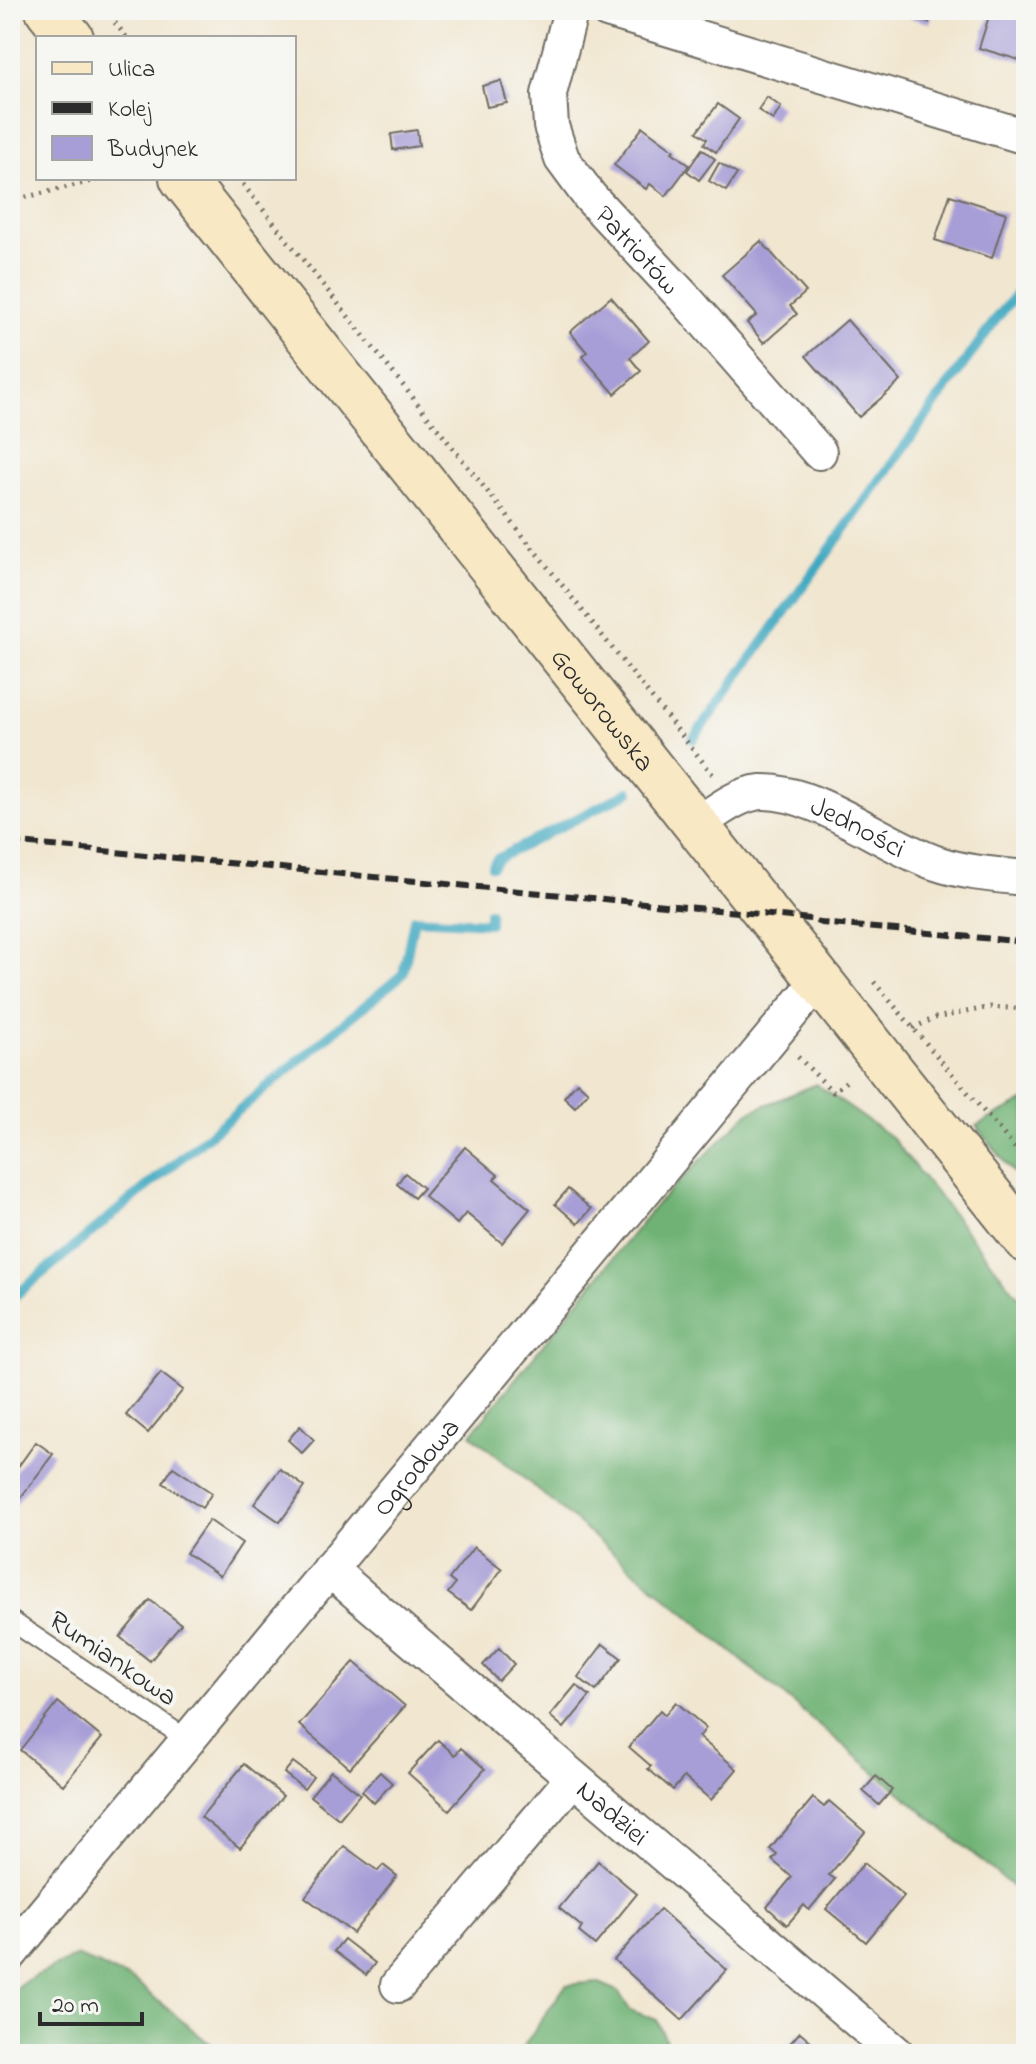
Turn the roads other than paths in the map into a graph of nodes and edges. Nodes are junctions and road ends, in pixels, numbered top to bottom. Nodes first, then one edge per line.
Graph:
1 (48, 10) edge
2 (571, 10) edge
3 (607, 10) edge
4 (69, 36) edge
5 (1026, 137) edge
6 (184, 180) edge
7 (819, 452) dead end
8 (696, 825) junction
9 (1026, 878) edge
10 (819, 980) junction
11 (1026, 1240) edge
12 (329, 1569) junction
13 (10, 1620) edge
14 (188, 1740) junction
15 (573, 1778) junction
16 (10, 1954) edge
17 (398, 1985) dead end
18 (897, 2054) edge

1 - 4 main road
2 - 7 street, Patriotów
3 - 5 street
6 - 8 main road, Goworowska
8 - 9 street, Jedności
8 - 10 main road, Goworowska
10 - 11 main road, Goworowska
10 - 12 street, Ogrodowa
12 - 14 street, Ogrodowa
12 - 15 street, Nadziei
13 - 14 lane, Rumiankowa
14 - 16 street, Ogrodowa
15 - 17 street
15 - 18 street, Nadziei

